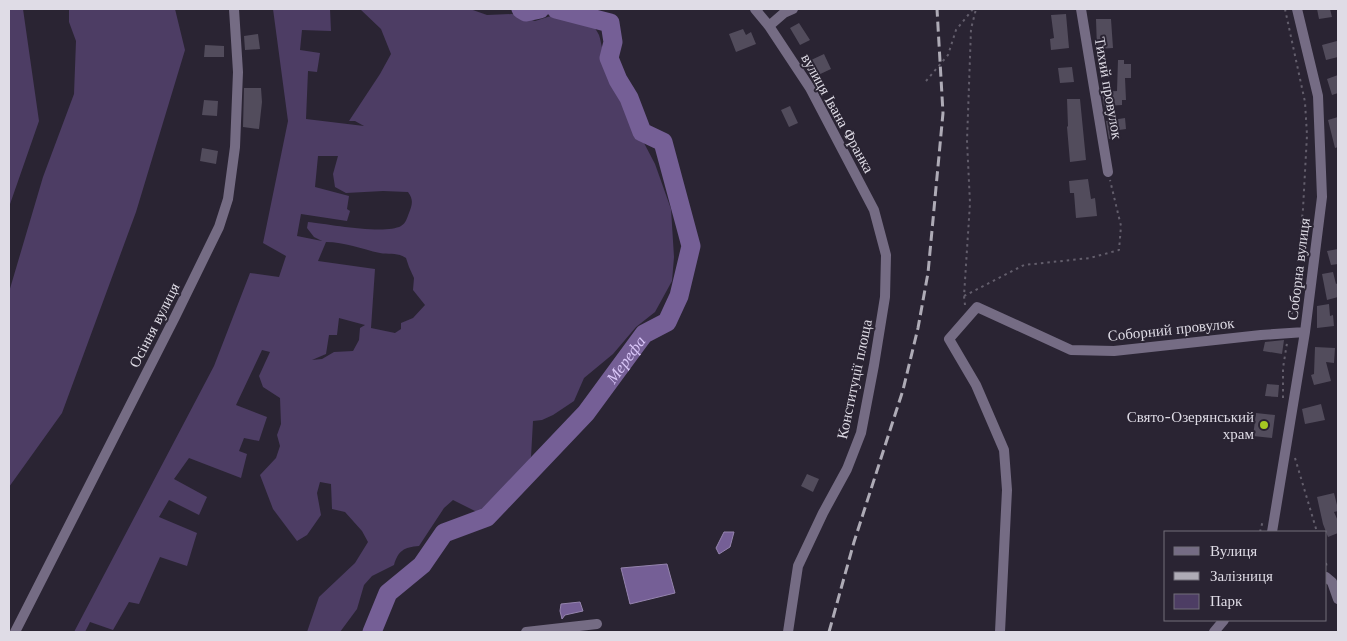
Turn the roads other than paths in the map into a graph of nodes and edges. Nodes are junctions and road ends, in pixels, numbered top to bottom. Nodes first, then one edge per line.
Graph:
1 (234, 9) edge
2 (755, 9) edge
3 (792, 9) edge
4 (1081, 9) edge
5 (1296, 9) edge
6 (769, 26) junction
7 (1108, 172) road end
8 (874, 210) joint
9 (1305, 332) junction
10 (1272, 531) edge
11 (1327, 578) edge
12 (1338, 599) edge
13 (1223, 621) edge
14 (597, 624) dead end
15 (15, 632) edge
16 (526, 632) edge
17 (788, 632) edge
18 (1000, 632) edge
19 (1214, 632) edge

1 - 15 street, Осіння вулиця
2 - 6 street, вулиця Івана Франка
3 - 6 street
4 - 7 street, Тихий провулок
5 - 9 street, Соборна вулиця
6 - 8 street, вулиця Івана Франка
8 - 17 street, Конституції площа
9 - 10 street, Соборна вулиця
9 - 18 street, Соборний провулок
11 - 12 street
13 - 19 street
14 - 16 street

